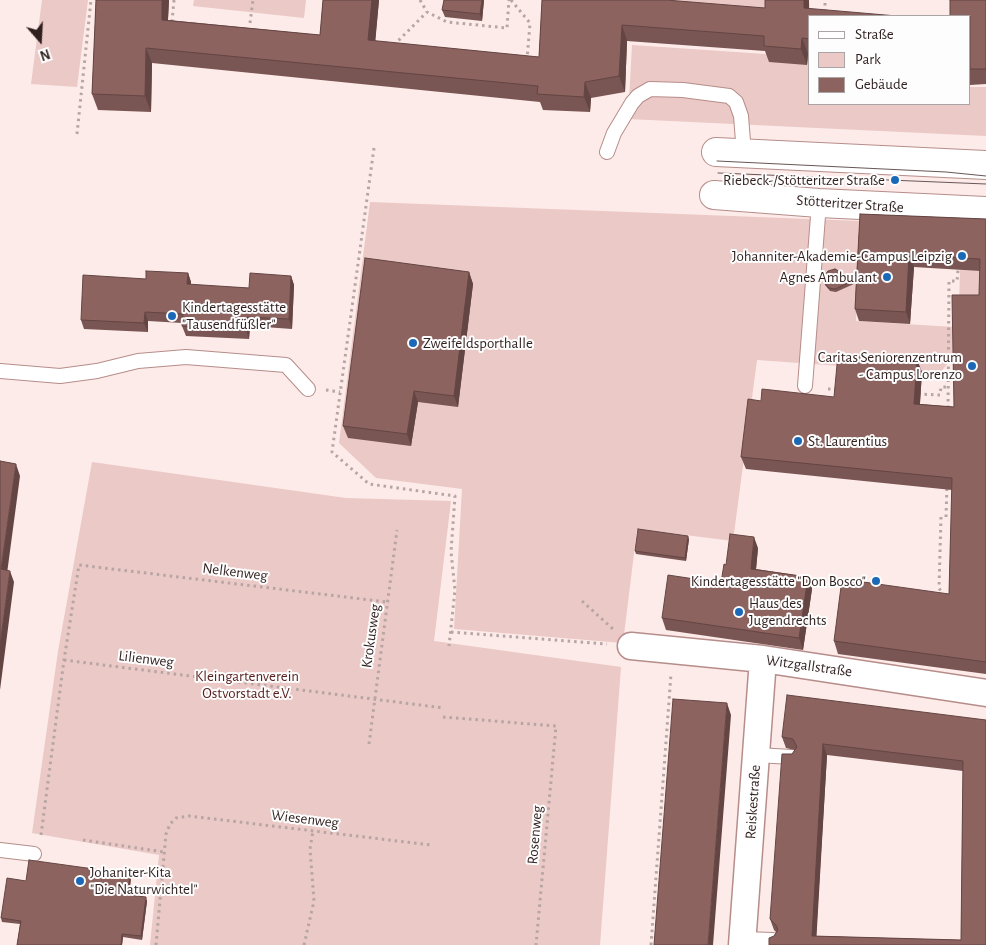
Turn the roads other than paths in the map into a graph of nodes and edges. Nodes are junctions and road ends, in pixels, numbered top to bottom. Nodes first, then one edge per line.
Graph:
1 (607, 152) dead end
2 (716, 152) dead end
3 (744, 154) junction
4 (986, 165) edge
5 (714, 195) dead end
6 (819, 203) junction
7 (986, 212) edge
8 (0, 371) edge
9 (805, 386) dead end
10 (308, 389) dead end
11 (623, 638) road end
12 (763, 659) junction
13 (986, 693) edge
14 (756, 755) junction
15 (792, 757) edge
16 (0, 850) edge
17 (34, 854) dead end
18 (773, 940) edge
19 (743, 942) edge

1 - 3 lane
2 - 3 street
3 - 4 street
5 - 6 street, Stötteritzer Straße
6 - 7 street, Stötteritzer Straße
6 - 9 lane
8 - 10 lane
11 - 12 street, Witzgallstraße
12 - 13 street, Witzgallstraße
12 - 14 street, Reiskestraße
14 - 15 lane
14 - 19 street, Reiskestraße
16 - 17 lane
18 - 19 lane

